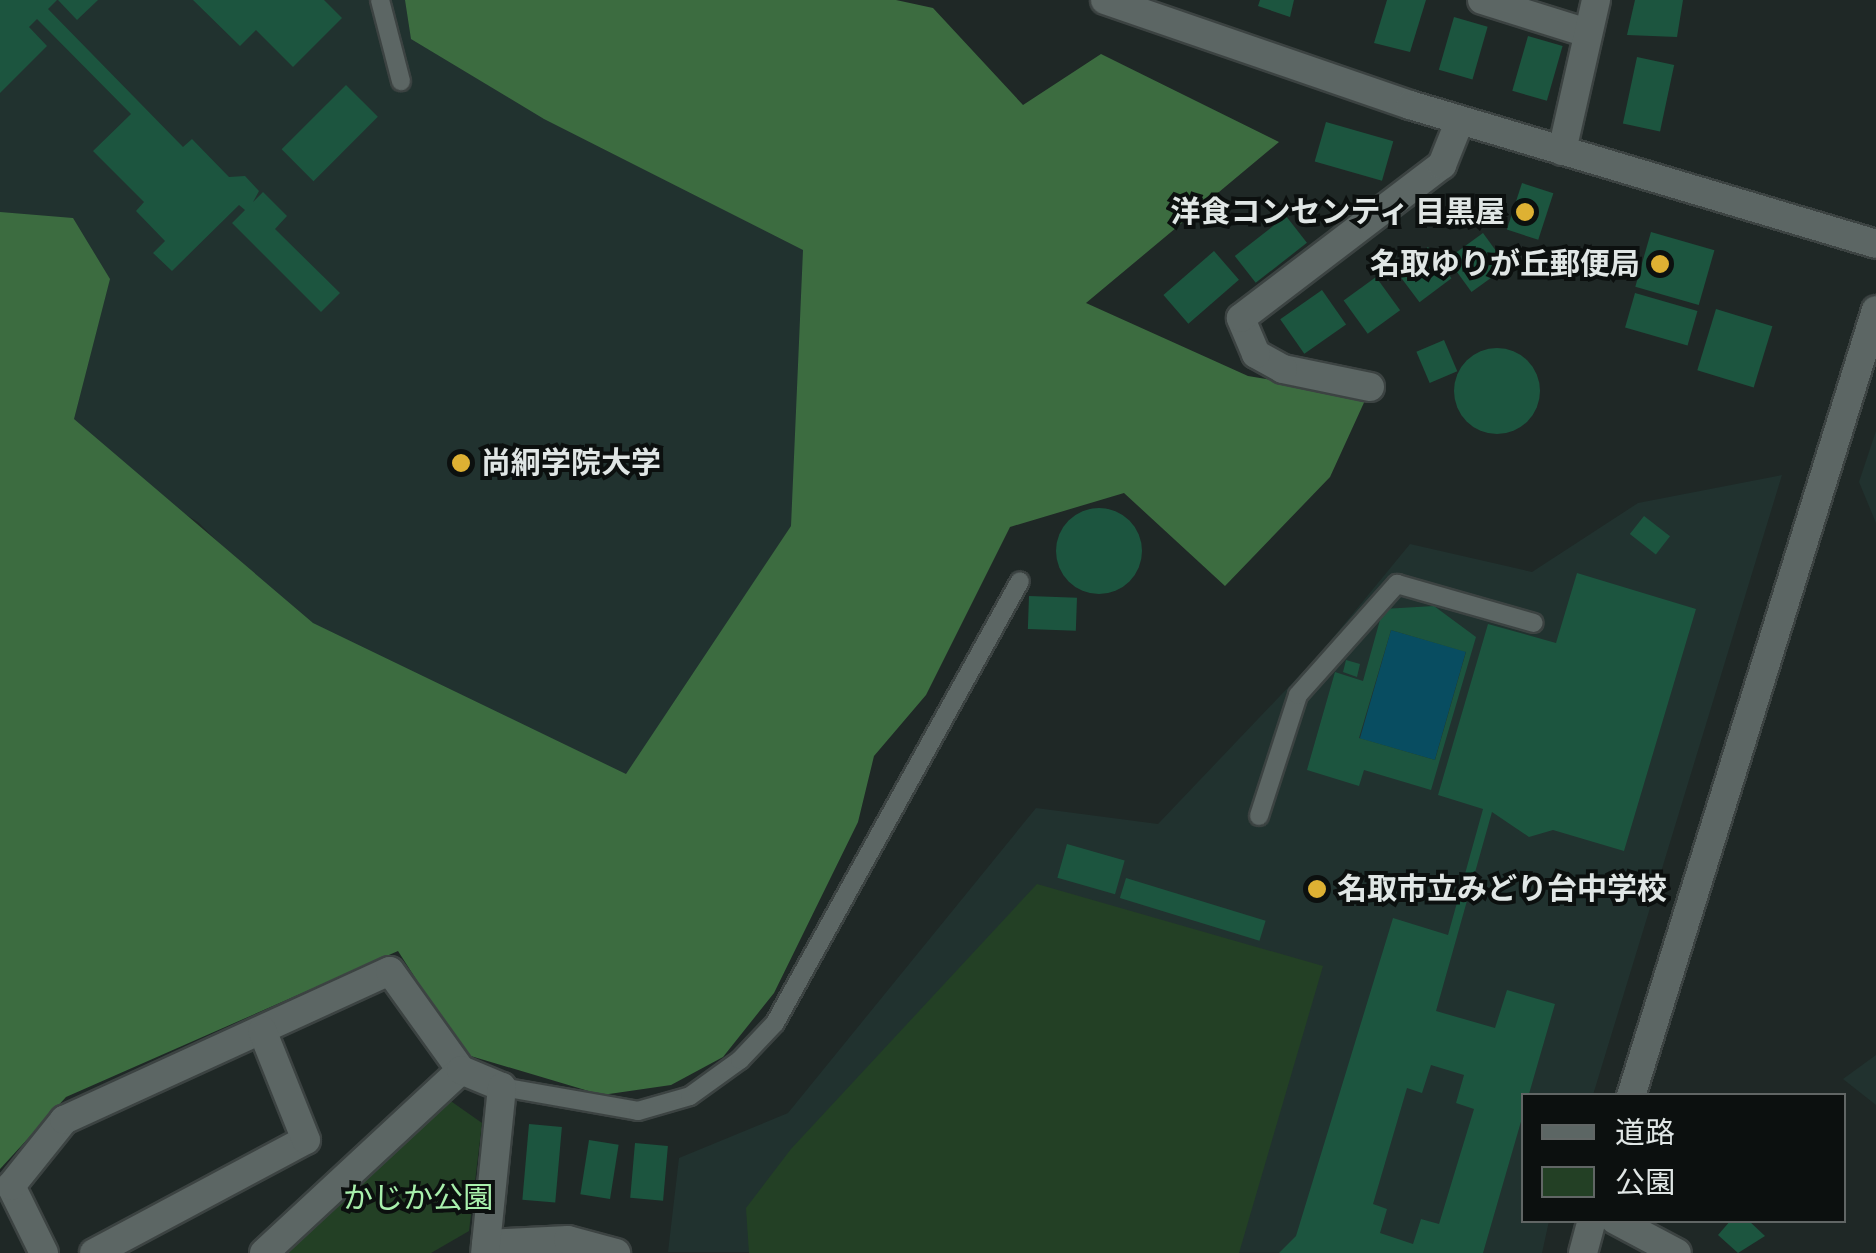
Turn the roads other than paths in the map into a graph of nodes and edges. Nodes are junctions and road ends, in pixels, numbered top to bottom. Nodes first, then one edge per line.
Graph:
1 (380, 0) edge
2 (1105, 0) edge
3 (1482, 0) edge
4 (1596, 0) edge
5 (1588, 33) junction
6 (401, 81) dead end
7 (1460, 120) junction
8 (1562, 152) junction
9 (1876, 244) edge
10 (1876, 310) edge
11 (1370, 387) dead end
12 (1020, 581) dead end
13 (1534, 623) dead end
14 (1259, 816) dead end
15 (262, 1030) junction
16 (461, 1070) junction
17 (502, 1086) junction
18 (1632, 1093) edge
19 (1591, 1223) edge
20 (1621, 1223) edge
21 (486, 1249) edge
22 (44, 1253) edge
23 (94, 1253) edge
24 (264, 1253) edge
25 (616, 1253) edge
26 (1582, 1253) edge
27 (1677, 1253) edge

1 - 6 lane
2 - 7 street
3 - 5 street
4 - 5 street
5 - 8 street
7 - 8 street
7 - 11 street
8 - 9 street
10 - 18 street
12 - 17 lane
13 - 14 lane
15 - 16 street
15 - 22 street
15 - 23 street
16 - 17 street
16 - 24 street
17 - 21 street
19 - 26 street
20 - 27 street
21 - 25 street

